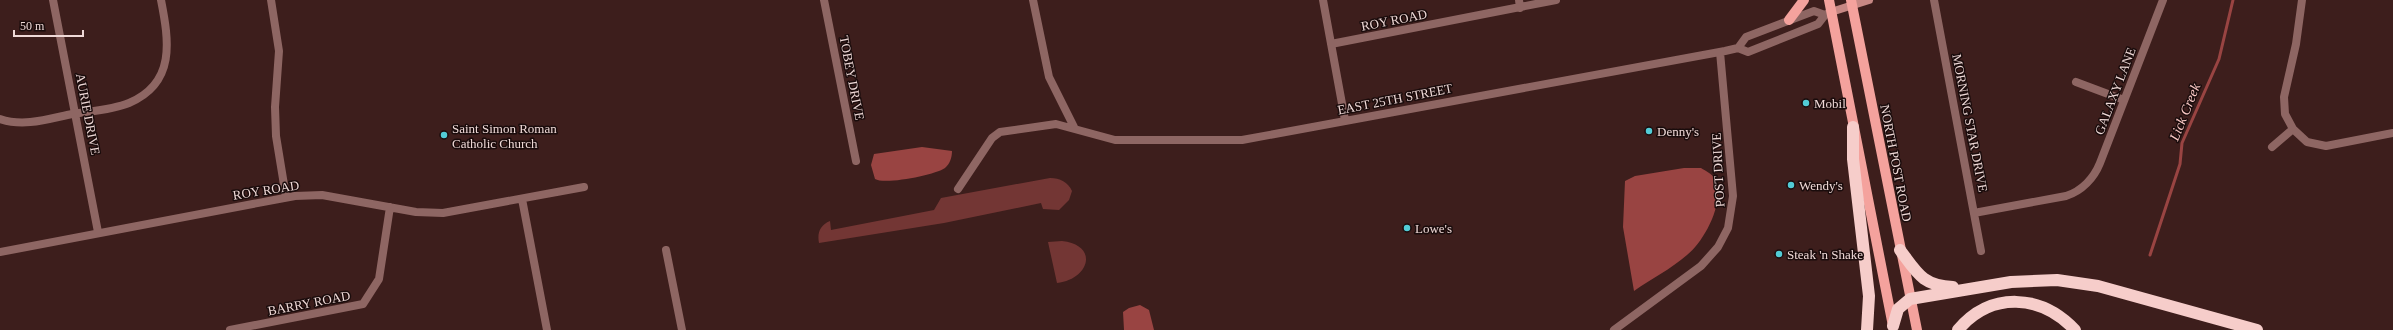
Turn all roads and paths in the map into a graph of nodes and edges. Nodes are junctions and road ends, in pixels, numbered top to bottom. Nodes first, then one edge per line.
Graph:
1 (53, 0) edge
2 (161, 0) edge
3 (271, 0) edge
4 (824, 0) edge
5 (1033, 0) edge
6 (1323, 0) edge
7 (1556, 0) edge
8 (1804, 0) edge
9 (1829, 0) edge
10 (1869, 0) edge
11 (1934, 0) edge
12 (2163, 0) edge
13 (2302, 0) edge
14 (1852, 2) edge
15 (1519, 4) edge
16 (1828, 13) junction
17 (1789, 20) junction
18 (1331, 44) junction
19 (1738, 48) junction
20 (1720, 52) junction
21 (2076, 82) dead end
22 (2124, 100) junction
23 (76, 114) junction
24 (0, 119) edge
25 (1345, 120) junction
26 (1074, 127) junction
27 (1854, 127) junction
28 (2293, 129) junction
29 (2393, 133) edge
30 (2272, 147) dead end
31 (856, 161) dead end
32 (584, 187) dead end
33 (958, 189) dead end
34 (286, 197) junction
35 (522, 199) junction
36 (390, 208) junction
37 (1974, 213) junction
38 (98, 232) junction
39 (666, 250) dead end
40 (1900, 250) junction
41 (1981, 251) dead end
42 (0, 252) edge
43 (1975, 288) junction
44 (1910, 299) junction
45 (1893, 328) edge
46 (230, 330) edge
47 (546, 330) edge
48 (682, 330) edge
49 (1614, 330) edge
50 (1867, 330) edge
51 (1916, 330) edge
52 (1958, 330) edge
53 (2075, 330) edge
54 (2257, 330) edge

1 - 23 street, AURIE DRIVE
2 - 23 street
3 - 34 street
4 - 31 street, TOBEY DRIVE
5 - 26 street
6 - 18 street
7 - 15 street, ROY ROAD
8 - 17 main road
9 - 16 main road
10 - 14 street, EAST 25TH STREET
11 - 37 street, MORNING STAR DRIVE
12 - 22 street, GALAXY LANE
13 - 28 street
14 - 16 street, EAST 25TH STREET
14 - 40 main road, NORTH POST ROAD
15 - 18 street, ROY ROAD
16 - 17 street, EAST 25TH STREET
16 - 19 street, EAST 25TH STREET
16 - 27 main road
17 - 19 street, EAST 25TH STREET
18 - 25 street
19 - 20 street, EAST 25TH STREET
20 - 25 street, EAST 25TH STREET
20 - 49 street, POST DRIVE
21 - 22 street
22 - 37 street, GALAXY LANE
23 - 24 street
23 - 38 street, AURIE DRIVE
25 - 26 street, EAST 25TH STREET
26 - 33 street, EAST 25TH STREET
27 - 45 main road
27 - 50 highway
28 - 29 street
28 - 30 street
32 - 35 street, ROY ROAD
34 - 36 street, ROY ROAD
34 - 38 street, ROY ROAD
35 - 36 street, ROY ROAD
35 - 47 street
36 - 46 street, BARRY ROAD
37 - 41 street, MORNING STAR DRIVE
38 - 42 street, ROY ROAD
39 - 48 street
40 - 43 highway
40 - 44 main road, NORTH POST ROAD
43 - 44 highway
43 - 54 highway
44 - 45 highway
44 - 51 main road, NORTH POST ROAD
52 - 53 highway

